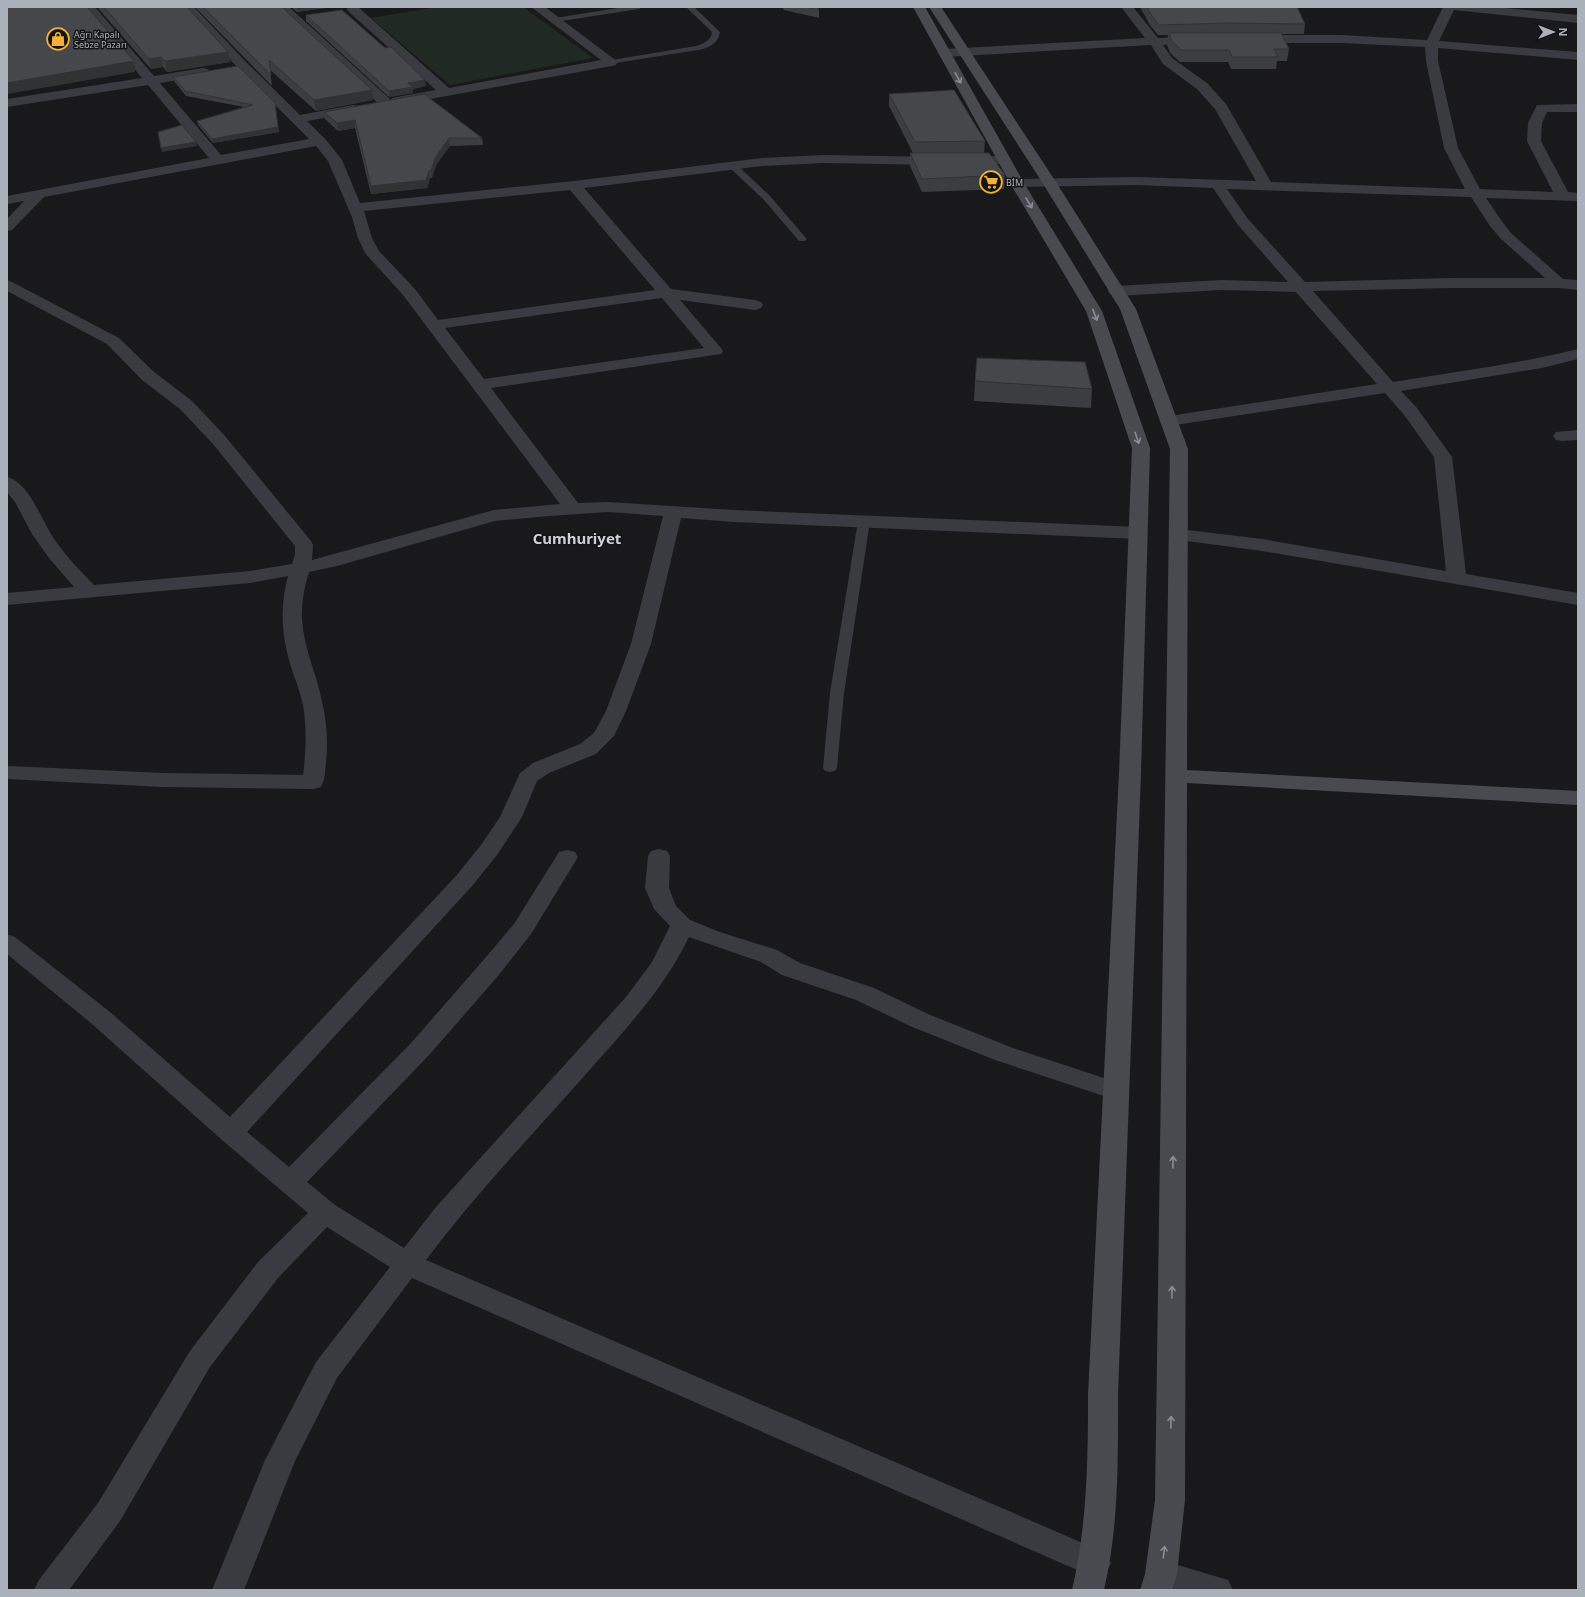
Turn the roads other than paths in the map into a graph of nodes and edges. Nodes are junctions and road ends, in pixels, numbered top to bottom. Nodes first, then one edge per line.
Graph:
1 (89, 7) edge
2 (187, 7) edge
3 (282, 7) edge
4 (537, 7) edge
5 (639, 7) edge
6 (690, 7) edge
7 (918, 7) edge
8 (935, 7) edge
9 (1127, 7) edge
10 (1449, 7) edge
11 (1458, 7) edge
12 (360, 8) edge
13 (338, 11) edge
14 (308, 16) edge
15 (293, 18) junction
16 (1578, 18) edge
17 (555, 20) junction
18 (1212, 39) edge
19 (1242, 39) edge
20 (1154, 41) junction
21 (1431, 44) junction
22 (954, 53) junction
23 (1578, 56) edge
24 (612, 62) junction
25 (242, 66) junction
26 (227, 68) edge
27 (212, 70) edge
28 (151, 80) junction
29 (446, 92) junction
30 (7, 103) edge
31 (386, 103) junction
32 (1578, 108) edge
33 (298, 119) junction
34 (319, 140) junction
35 (218, 160) junction
36 (1004, 160) junction
37 (732, 165) junction
38 (1049, 182) junction
39 (1017, 183) junction
40 (1217, 184) junction
41 (574, 185) junction
42 (1266, 186) junction
43 (40, 194) junction
44 (1475, 194) junction
45 (1563, 197) junction
46 (1578, 197) edge
47 (7, 200) edge
48 (355, 208) junction
49 (7, 227) edge
50 (802, 239) dead end
51 (1559, 283) junction
52 (7, 285) edge
53 (1578, 285) edge
54 (1302, 287) junction
55 (1116, 290) junction
56 (666, 293) junction
57 (754, 305) dead end
58 (435, 326) junction
59 (1578, 354) edge
60 (480, 385) junction
61 (1390, 388) junction
62 (1169, 421) junction
63 (7, 482) edge
64 (573, 509) junction
65 (673, 512) junction
66 (864, 521) junction
67 (1138, 533) junction
68 (1179, 535) junction
69 (301, 568) junction
70 (1457, 578) junction
71 (90, 592) junction
72 (7, 599) edge
73 (1578, 599) edge
74 (830, 768) dead end
75 (8, 773) dead end
76 (1177, 776) junction
77 (1578, 798) edge
78 (659, 856) dead end
79 (567, 857) dead end
80 (682, 925) junction
81 (7, 942) edge
82 (1116, 1092) junction
83 (231, 1134) junction
84 (290, 1183) junction
85 (325, 1212) junction
86 (407, 1264) junction
87 (1095, 1563) junction
88 (1159, 1582) edge
89 (50, 1590) edge
90 (228, 1590) edge
91 (1088, 1590) edge
92 (1217, 1590) edge

1 - 28 street
2 - 25 street
3 - 15 street
4 - 17 street
5 - 17 lane
6 - 24 lane
7 - 22 main road
8 - 22 main road
9 - 20 street
10 - 21 street
11 - 16 street
12 - 13 street
12 - 29 street
14 - 15 street
15 - 31 street
17 - 24 street
18 - 20 street
19 - 21 street
20 - 22 street
20 - 42 street
21 - 23 street
21 - 44 street
22 -> 36 main road
22 - 38 main road
24 - 29 street
25 - 26 street
25 - 33 street
27 - 28 street
28 - 30 street
28 - 35 street
29 - 31 street
31 - 33 street
32 - 45 street
33 - 34 street
34 - 35 street
34 - 48 street
35 - 43 street
36 - 37 street
36 - 39 main road
37 - 41 street
37 - 50 lane
38 - 39 street
38 - 40 street
38 - 55 main road
39 -> 67 main road
40 - 42 street
40 - 54 street
41 - 48 street
41 - 56 street
42 - 44 street
43 - 47 street
43 - 49 street
44 - 45 street
44 - 51 street
45 - 46 street
48 - 58 street
51 - 53 street
51 - 54 street
52 - 69 street
54 - 55 street
54 - 61 street
55 - 62 main road
56 - 57 street
56 - 58 street
56 - 60 street
58 - 60 street
59 - 61 street
60 - 64 street
61 - 62 street
61 - 70 street
62 - 68 main road
63 - 71 street
64 - 65 street
64 - 69 street
65 - 66 street
65 - 83 street
66 - 67 street
66 - 74 lane
67 - 82 main road
68 - 70 street
68 - 76 main road
69 - 71 street
69 - 75 street
70 - 73 street
71 - 72 street
76 - 77 main road
88 -> 76 main road
78 - 80 street
79 - 84 street
80 - 82 street
80 - 86 street
81 - 83 street
82 - 87 main road
83 - 84 street
84 - 85 street
85 - 86 street
85 - 89 street
86 - 87 street
86 - 90 street
87 - 91 main road
88 - 92 street

